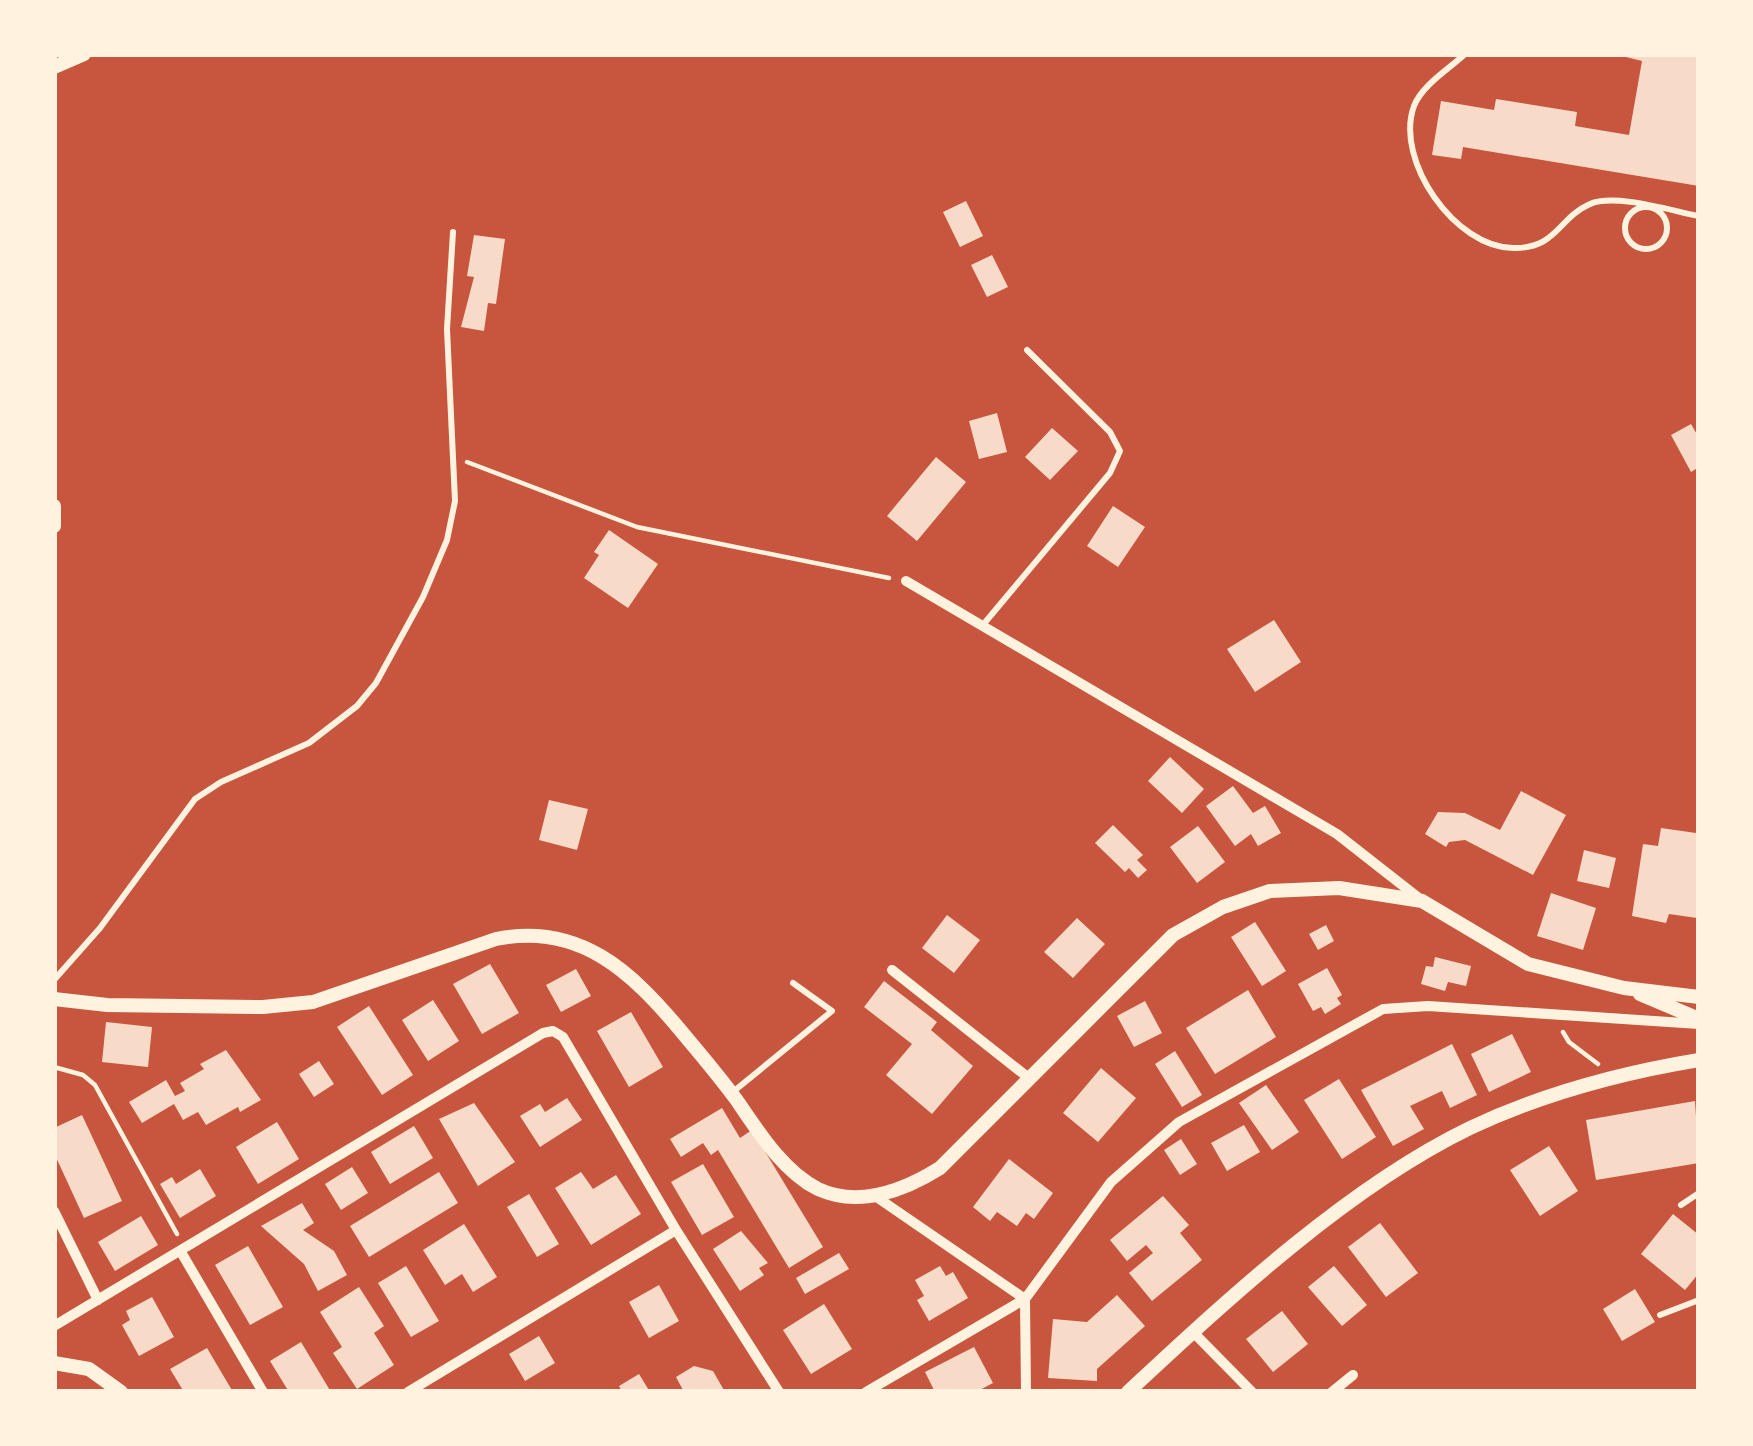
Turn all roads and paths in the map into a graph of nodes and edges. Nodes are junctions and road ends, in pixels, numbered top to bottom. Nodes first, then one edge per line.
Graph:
1 (84, 54) edge
2 (1466, 54) edge
3 (54, 68) edge
4 (1654, 208) junction
5 (1699, 216) edge
6 (453, 232) dead end
7 (1027, 350) dead end
8 (455, 458) junction
9 (54, 506) edge
10 (54, 526) edge
11 (907, 581) joint
12 (982, 626) junction
13 (1423, 901) junction
14 (892, 970) dead end
15 (54, 980) edge
16 (793, 983) dead end
17 (1624, 988) junction
18 (1699, 997) edge
19 (54, 999) edge
20 (1563, 1014) junction
21 (1699, 1021) edge
22 (1699, 1060) edge
23 (54, 1066) edge
24 (1030, 1079) junction
25 (1605, 1080) junction
26 (731, 1094) junction
27 (1699, 1193) edge
28 (875, 1196) junction
29 (1681, 1205) dead end
30 (54, 1211) edge
31 (676, 1230) junction
32 (183, 1251) junction
33 (1025, 1299) junction
34 (98, 1300) junction
35 (1699, 1300) edge
36 (1660, 1315) dead end
37 (54, 1325) edge
38 (1193, 1332) junction
39 (54, 1364) edge
40 (1353, 1375) dead end
41 (121, 1392) edge
42 (262, 1392) edge
43 (408, 1392) edge
44 (778, 1392) edge
45 (866, 1392) edge
46 (1026, 1392) edge
47 (1128, 1392) edge
48 (1252, 1392) edge
49 (1332, 1392) edge

1 - 3 street
2 - 4 lane
4 - 4 lane
4 - 5 lane
6 - 8 lane
7 - 12 lane
8 - 11 path
8 - 15 lane
9 - 10 street
11 - 12 street
12 - 13 street
13 - 17 street
13 - 24 street
14 - 24 street
16 - 26 lane
17 - 18 street
17 - 21 street
19 - 26 street
20 - 21 street
20 - 25 path
20 - 33 street
22 - 25 street
23 - 32 path
24 - 28 street
25 - 38 street
26 - 28 street
27 - 29 lane
28 - 33 street
30 - 34 street
31 - 32 street
31 - 43 street
31 - 44 street
32 - 34 street
32 - 42 street
33 - 45 street
33 - 46 street
34 - 37 street
35 - 36 lane
38 - 47 street
38 - 48 street
39 - 41 street
40 - 49 street

